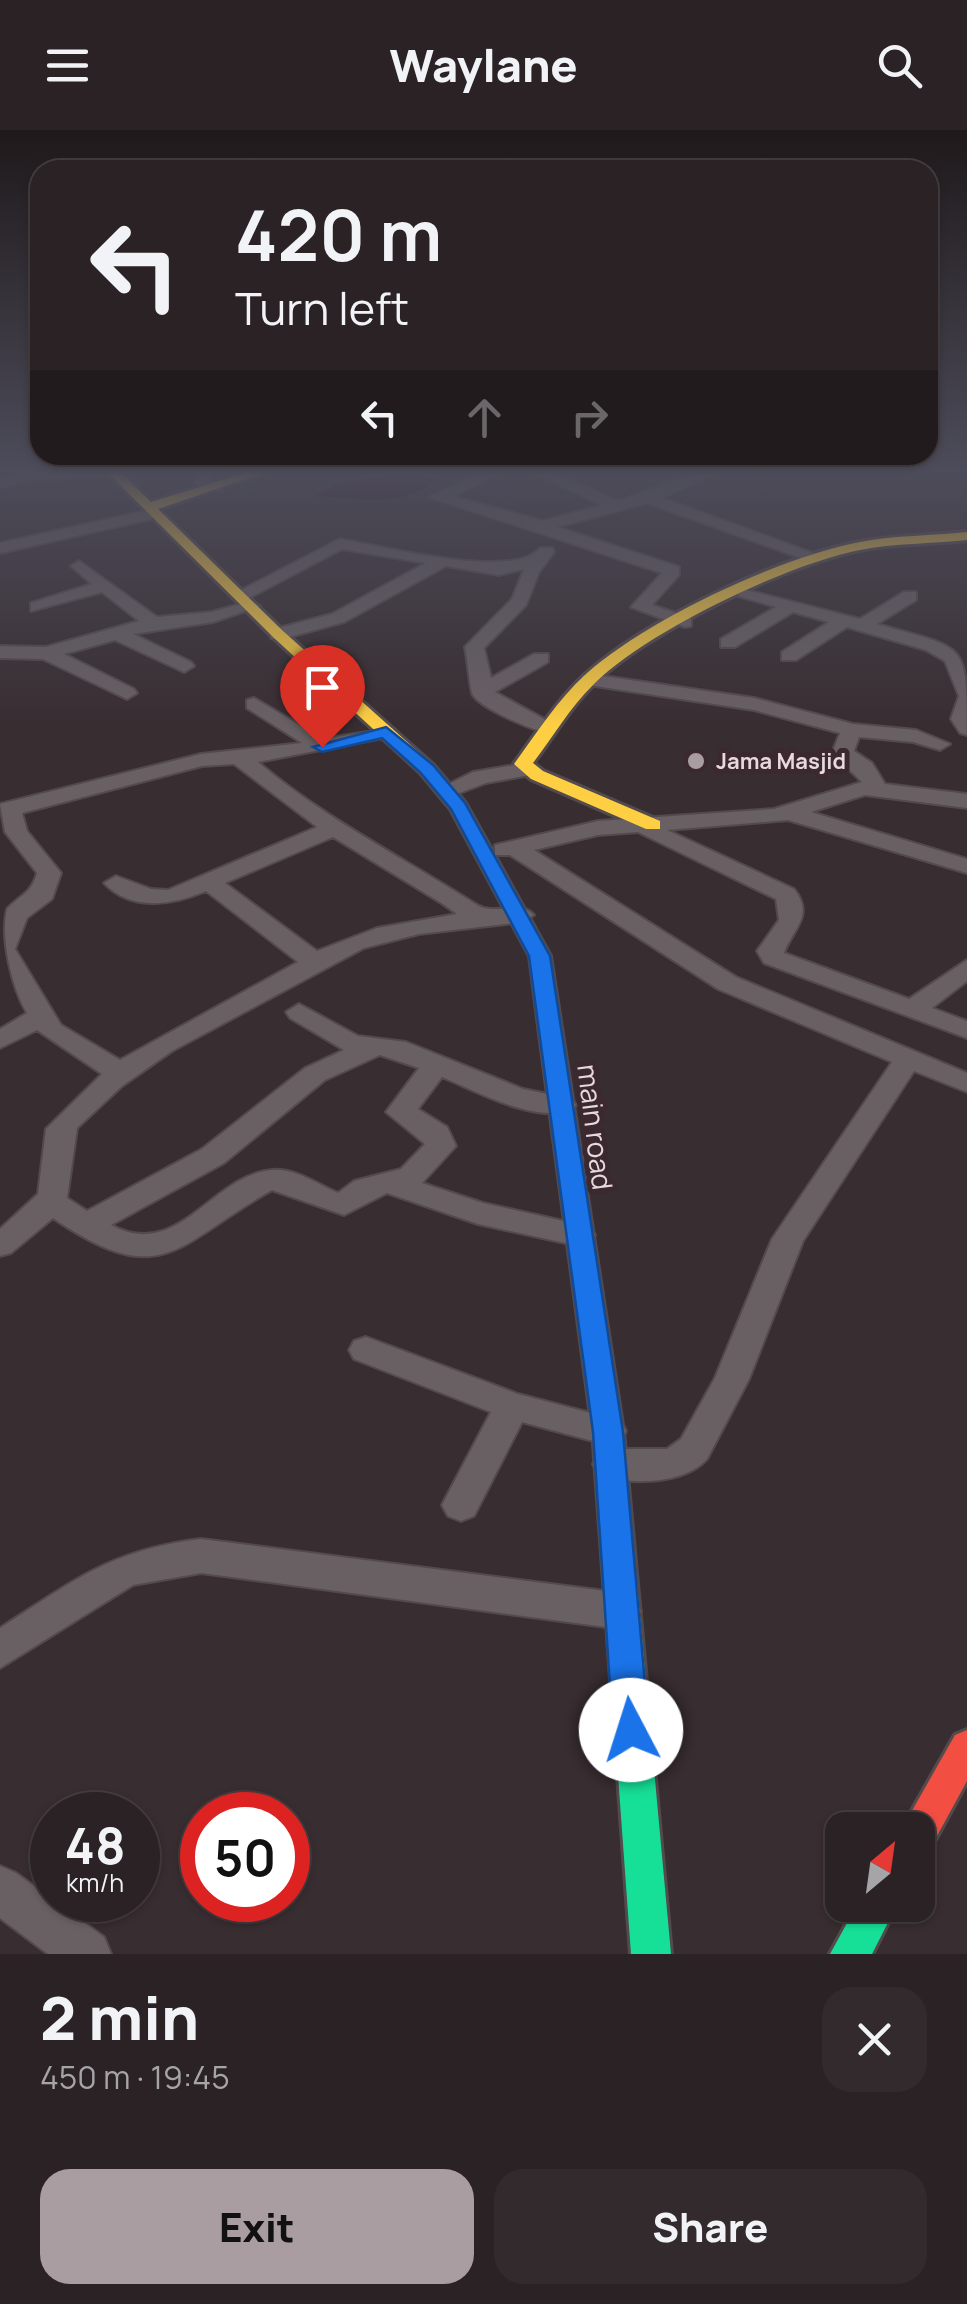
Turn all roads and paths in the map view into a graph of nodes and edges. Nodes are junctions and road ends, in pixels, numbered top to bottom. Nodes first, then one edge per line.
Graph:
1 (201, 558) edge
2 (316, 558) edge
3 (431, 558) edge
4 (634, 558) edge
5 (818, 558) edge
6 (443, 560) junction
7 (540, 560) joint
8 (79, 566) dead end
9 (104, 586) junction
10 (744, 592) junction
11 (910, 596) dead end
12 (246, 600) junction
13 (791, 605) junction
14 (37, 607) dead end
15 (685, 622) junction
16 (854, 622) junction
17 (153, 623) junction
18 (118, 634) junction
19 (278, 634) junction
20 (728, 644) dead end
21 (0, 652) edge
22 (47, 653) junction
23 (789, 656) dead end
24 (542, 658) dead end
25 (184, 666) dead end
26 (589, 680) junction
27 (481, 692) junction
28 (127, 693) dead end
29 (967, 697) edge
30 (254, 704) dead end
31 (548, 728) junction
32 (967, 728) edge
33 (851, 730) junction
34 (386, 732) junction
35 (940, 744) dead end
36 (322, 747) junction
37 (239, 757) junction
38 (526, 769) junction
39 (876, 788) junction
40 (446, 791) junction
41 (967, 801) edge
42 (5, 810) edge
43 (786, 812) junction
44 (645, 825) junction
45 (332, 829) junction
46 (500, 850) junction
47 (967, 866) edge
48 (209, 882) junction
49 (116, 883) dead end
50 (522, 915) junction
51 (482, 919) junction
52 (1, 947) edge
53 (314, 961) junction
54 (967, 968) edge
55 (912, 1010) junction
56 (298, 1012) dead end
57 (40, 1017) junction
58 (967, 1030) edge
59 (0, 1040) edge
60 (374, 1048) junction
61 (908, 1059) junction
62 (435, 1066) junction
63 (119, 1072) junction
64 (967, 1083) edge
65 (562, 1105) junction
66 (386, 1182) junction
67 (50, 1201) junction
68 (86, 1225) junction
69 (579, 1235) junction
70 (0, 1245) edge
71 (366, 1350) dead end
72 (512, 1406) junction
73 (610, 1448) junction
74 (461, 1505) dead end
75 (620, 1610) junction
76 (0, 1650) edge
77 (967, 1746) edge
78 (930, 1812) edge
79 (0, 1888) edge
80 (868, 1922) edge
81 (87, 1954) edge
82 (651, 1954) edge
83 (850, 1954) edge

1 - 12 main road, main road
2 - 12 street
3 - 6 street
4 - 15 street
5 - 10 main road
6 - 7 street
6 - 19 street
7 - 27 street
8 - 9 street
9 - 14 street
9 - 17 street
10 - 13 street
10 - 15 main road
11 - 16 street
12 - 17 street
12 - 19 main road, main road
13 - 16 street
13 - 20 street
15 - 26 main road
16 - 23 street
16 - 29 street
17 - 18 street
18 - 22 street
18 - 25 street
19 - 34 main road, main road
21 - 22 street
22 - 28 street
24 - 27 street
26 - 31 main road
26 - 33 street
27 - 31 street
29 - 32 street
30 - 36 street
31 - 38 main road
33 - 35 street
33 - 39 street
34 - 36 street
34 - 40 main road, main road
36 - 37 street
37 - 42 street
37 - 45 street
38 - 40 street
38 - 44 main road
39 - 41 street
39 - 43 street
40 - 46 main road, main road
42 - 52 street
43 - 44 street
43 - 47 street
44 - 46 street
44 - 55 street
45 - 48 street
45 - 51 street
46 - 50 main road, main road
46 - 61 street
48 - 49 street
48 - 53 street
50 - 51 street
50 - 65 main road, main road
51 - 53 street
52 - 57 street
53 - 63 street
54 - 55 street
55 - 58 street
56 - 60 street
57 - 59 street
57 - 63 street
60 - 62 street
60 - 68 street
61 - 64 street
61 - 73 street
62 - 65 street
62 - 66 street
63 - 67 street
65 - 69 main road, main road
66 - 68 street
66 - 69 street
67 - 68 street
67 - 70 street
69 - 73 main road, main road
71 - 72 street
72 - 73 street
72 - 74 street
73 - 75 main road, main road
75 - 76 street
75 - 82 main road, main road
77 - 78 main road
79 - 81 street
80 - 83 main road

